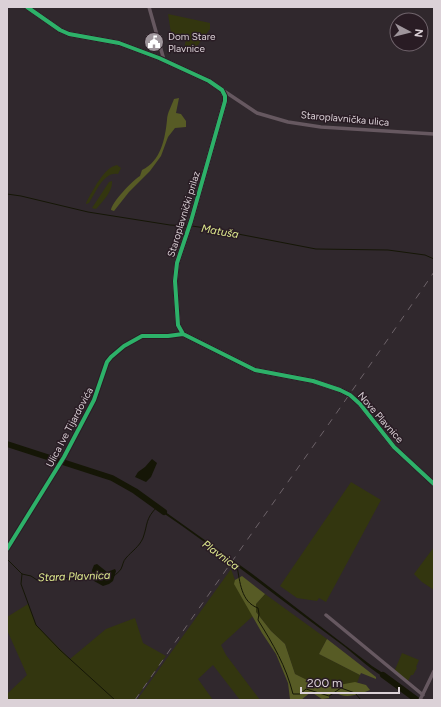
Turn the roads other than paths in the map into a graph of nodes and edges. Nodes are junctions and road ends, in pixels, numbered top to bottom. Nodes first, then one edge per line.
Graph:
1 (27, 7) edge
2 (149, 7) edge
3 (164, 60) junction
4 (222, 90) junction
5 (235, 99) junction
6 (225, 101) junction
7 (434, 134) edge
8 (178, 325) junction
9 (173, 334) junction
10 (183, 334) junction
11 (434, 484) edge
12 (7, 549) edge
13 (326, 615) dead end
14 (434, 671) edge
15 (421, 697) edge

1 - 3 street, Staroplavnička ulica
2 - 3 street
3 - 4 street, Staroplavnička ulica
4 - 5 street, Staroplavnička ulica
4 - 6 street
5 - 6 street
5 - 7 street, Staroplavnička ulica
6 - 8 street, Staroplavnički prilaz
8 - 9 street
8 - 10 street, Staroplavnički prilaz
9 - 10 street, Ulica Ive Tijardovića
9 - 12 street, Ulica Ive Tijardovića
10 - 11 street, Nove Plavnice
13 - 15 street
14 - 15 street

